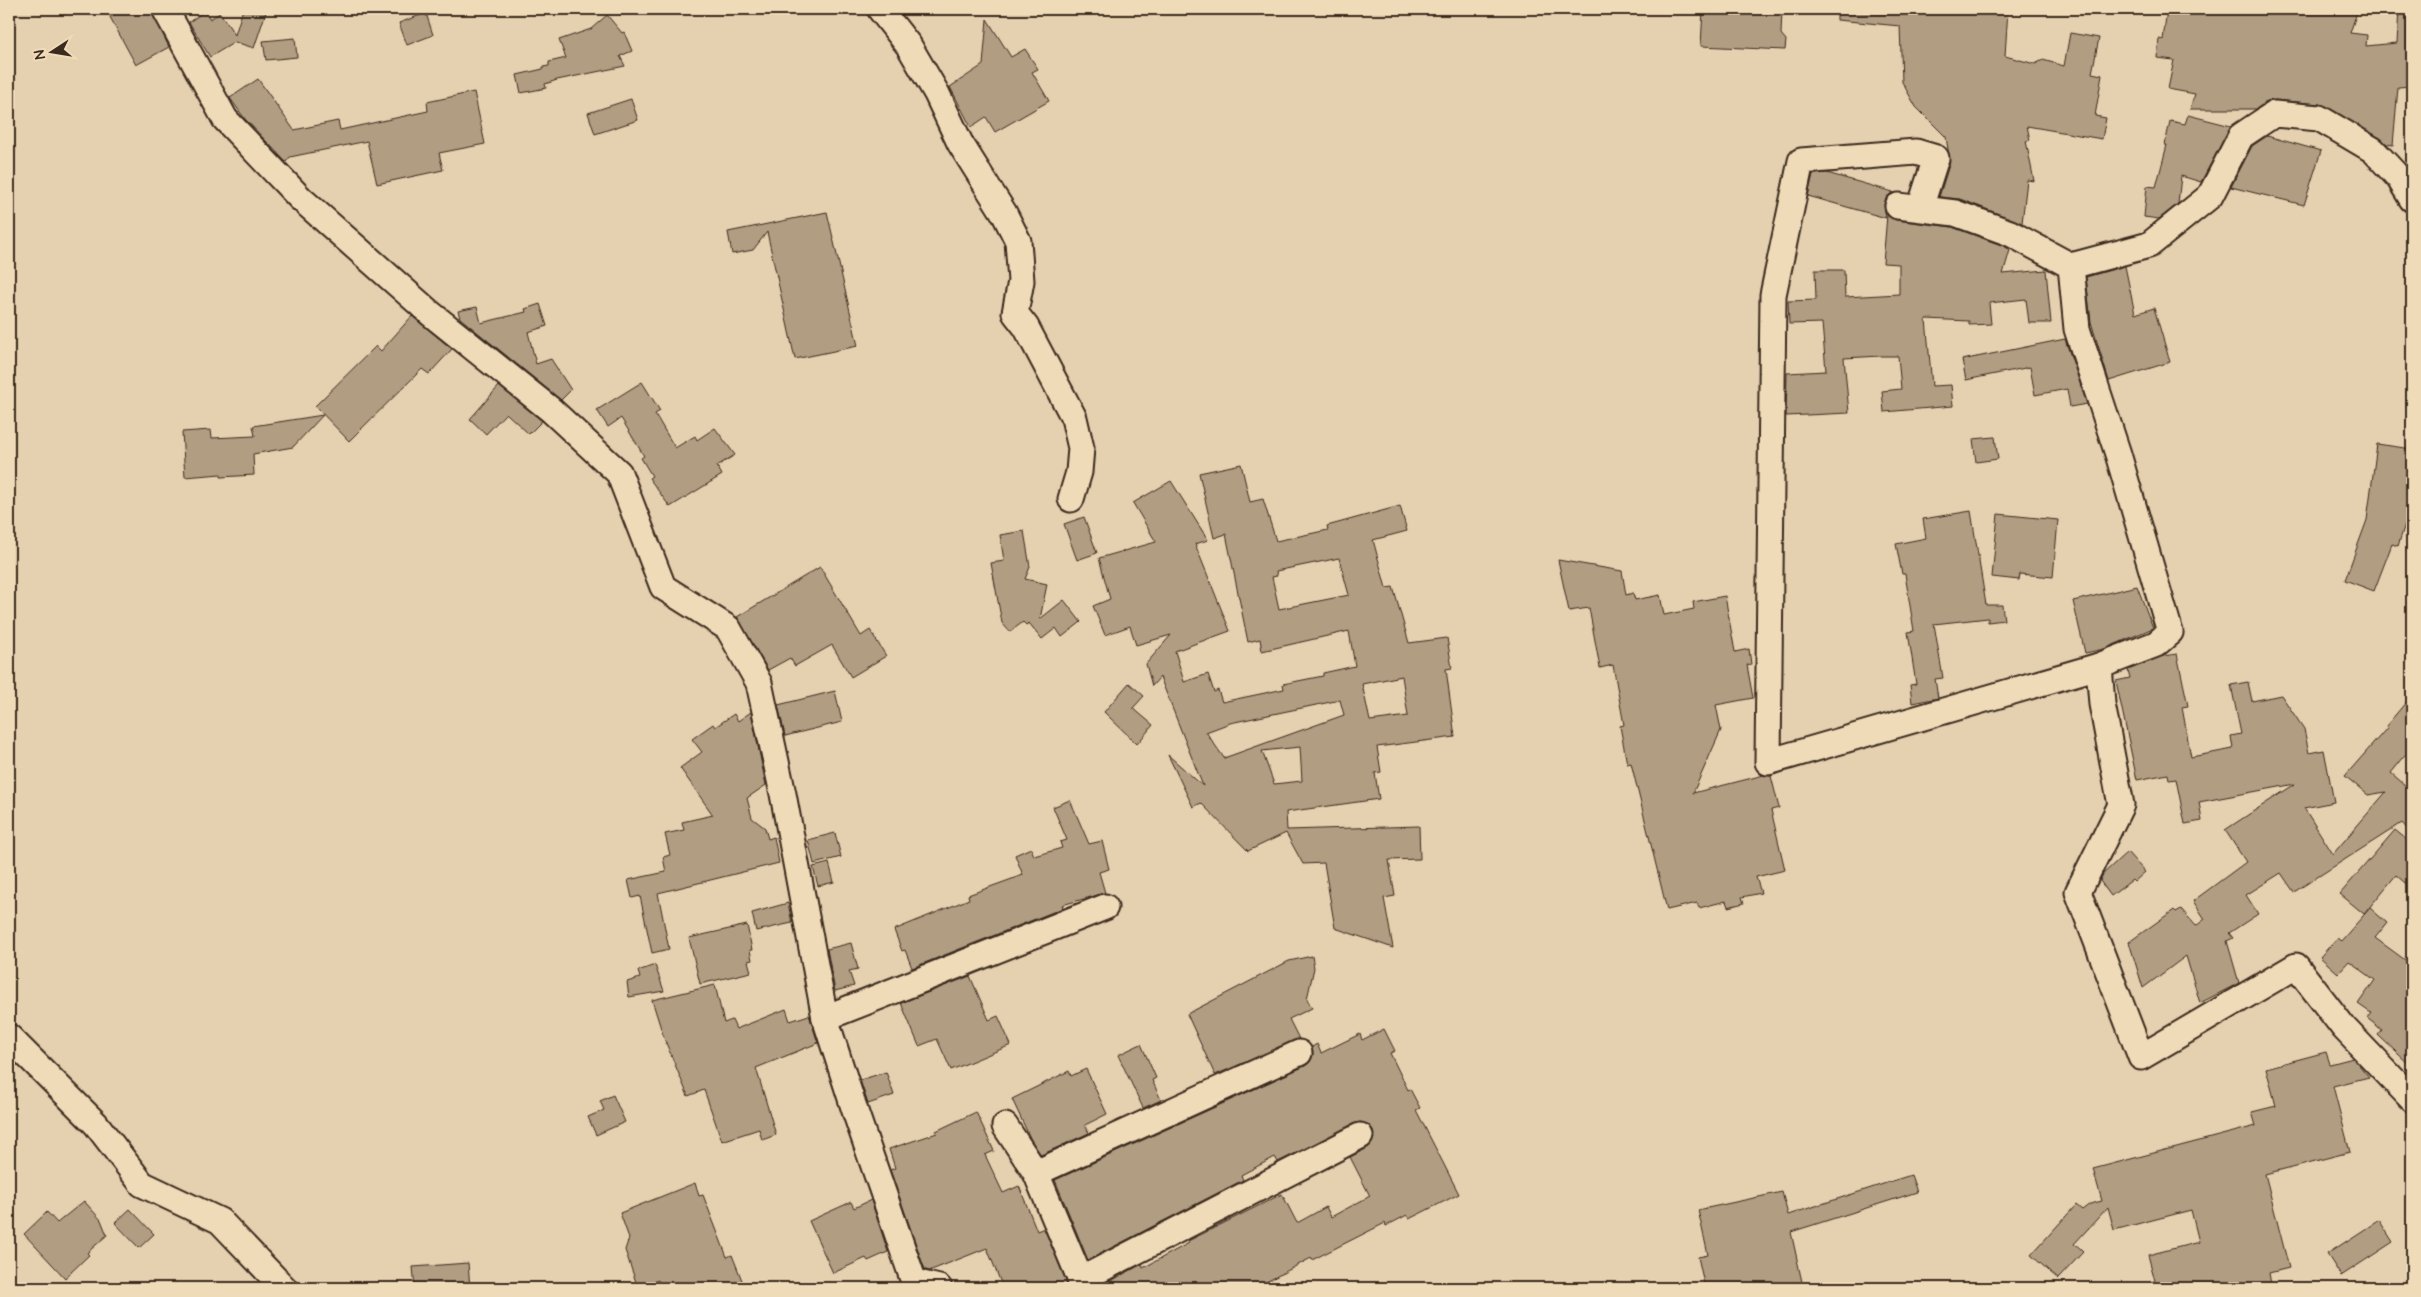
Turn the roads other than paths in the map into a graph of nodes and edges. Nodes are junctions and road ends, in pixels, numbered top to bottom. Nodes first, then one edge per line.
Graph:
1 (164, 9) edge
2 (880, 9) edge
3 (2412, 199) edge
4 (2071, 266) junction
5 (1071, 499) dead end
6 (2099, 666) junction
7 (1105, 907) dead end
8 (825, 1018) junction
9 (9, 1037) edge
10 (1299, 1053) dead end
11 (2412, 1099) edge
12 (1005, 1126) dead end
13 (1360, 1136) dead end
14 (1036, 1173) junction
15 (1082, 1284) edge
16 (916, 1285) edge
17 (284, 1288) edge
18 (939, 1288) edge

1 - 8 street
2 - 5 street
3 - 4 street
4 - 6 street
4 - 6 street
6 - 11 street
7 - 8 street
8 - 16 street
9 - 17 street
10 - 14 street
12 - 14 street
13 - 15 street
14 - 15 street
16 - 18 street

